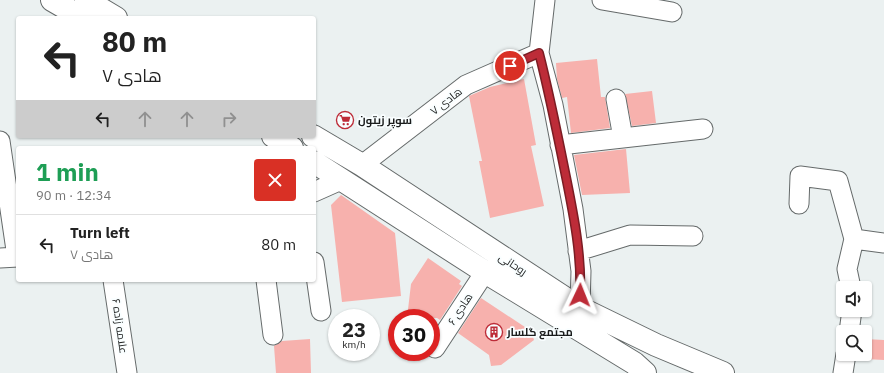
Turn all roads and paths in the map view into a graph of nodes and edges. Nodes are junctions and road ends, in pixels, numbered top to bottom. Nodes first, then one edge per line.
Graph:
1 (52, 0) edge
2 (86, 0) edge
3 (545, 0) edge
4 (602, 0) edge
5 (672, 12) dead end
6 (80, 16) edge
7 (113, 16) edge
8 (539, 53) junction
9 (616, 99) dead end
10 (703, 129) dead end
11 (276, 138) edge
12 (316, 138) edge
13 (623, 138) junction
14 (0, 141) edge
15 (289, 146) edge
16 (560, 146) junction
17 (316, 163) edge
18 (362, 165) junction
19 (341, 180) junction
20 (3, 189) edge
21 (316, 191) edge
22 (799, 204) dead end
23 (438, 215) junction
24 (426, 234) junction
25 (694, 236) dead end
26 (854, 239) junction
27 (884, 243) edge
28 (578, 251) junction
29 (12, 257) edge
30 (485, 272) junction
31 (316, 276) edge
32 (849, 281) edge
33 (114, 282) edge
34 (266, 282) edge
35 (580, 308) junction
36 (321, 311) dead end
37 (273, 335) dead end
38 (440, 340) edge
39 (845, 361) edge
40 (127, 373) edge
41 (645, 373) edge
42 (723, 373) edge
43 (843, 373) edge

1 - 6 main road
2 - 7 main road
3 - 8 street
4 - 5 street
8 - 16 street
8 - 18 street, هادی ۷
9 - 13 street
10 - 13 street
11 - 15 main road
12 - 18 main road, روحانی
13 - 16 street
14 - 20 street
16 - 28 street
17 - 19 main road, روحانی
18 - 23 main road, روحانی
19 - 21 street
19 - 24 main road, روحانی
20 - 29 street
22 - 26 street
23 - 24 main road
23 - 35 main road, روحانی
24 - 30 main road, روحانی
25 - 28 street
26 - 27 street
26 - 32 street
28 - 35 street
30 - 38 street, هادی ۶
30 - 41 main road, روحانی
31 - 36 street
33 - 40 street, علامه زاده ۶
34 - 37 street
35 - 42 main road, روحانی
39 - 43 street

